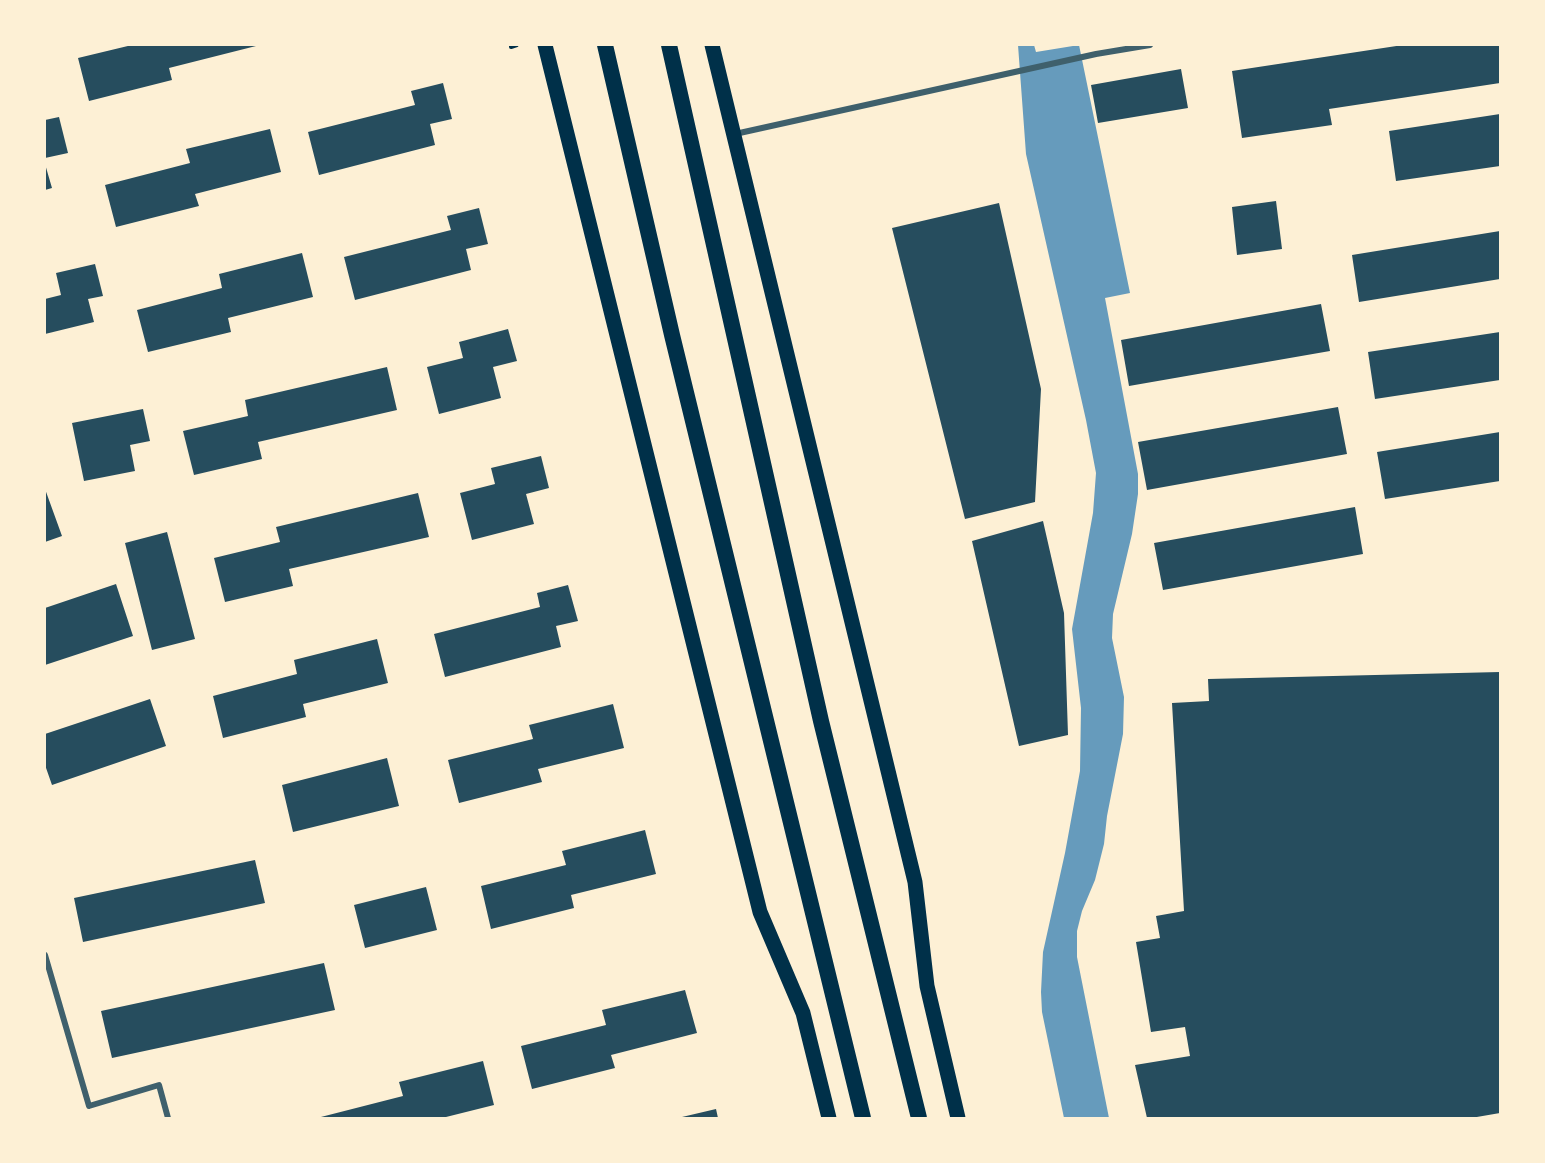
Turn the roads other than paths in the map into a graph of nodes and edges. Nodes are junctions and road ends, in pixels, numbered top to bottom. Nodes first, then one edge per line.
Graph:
1 (545, 45) edge
2 (605, 45) edge
3 (669, 45) edge
4 (712, 45) edge
5 (1150, 45) edge
6 (734, 135) junction
7 (45, 955) edge
8 (168, 1118) edge
9 (829, 1118) edge
10 (863, 1118) edge
11 (919, 1118) edge
12 (958, 1118) edge

1 - 9 main road
2 - 10 highway
3 - 11 highway
4 - 6 main road
5 - 6 street
6 - 12 main road
7 - 8 street

